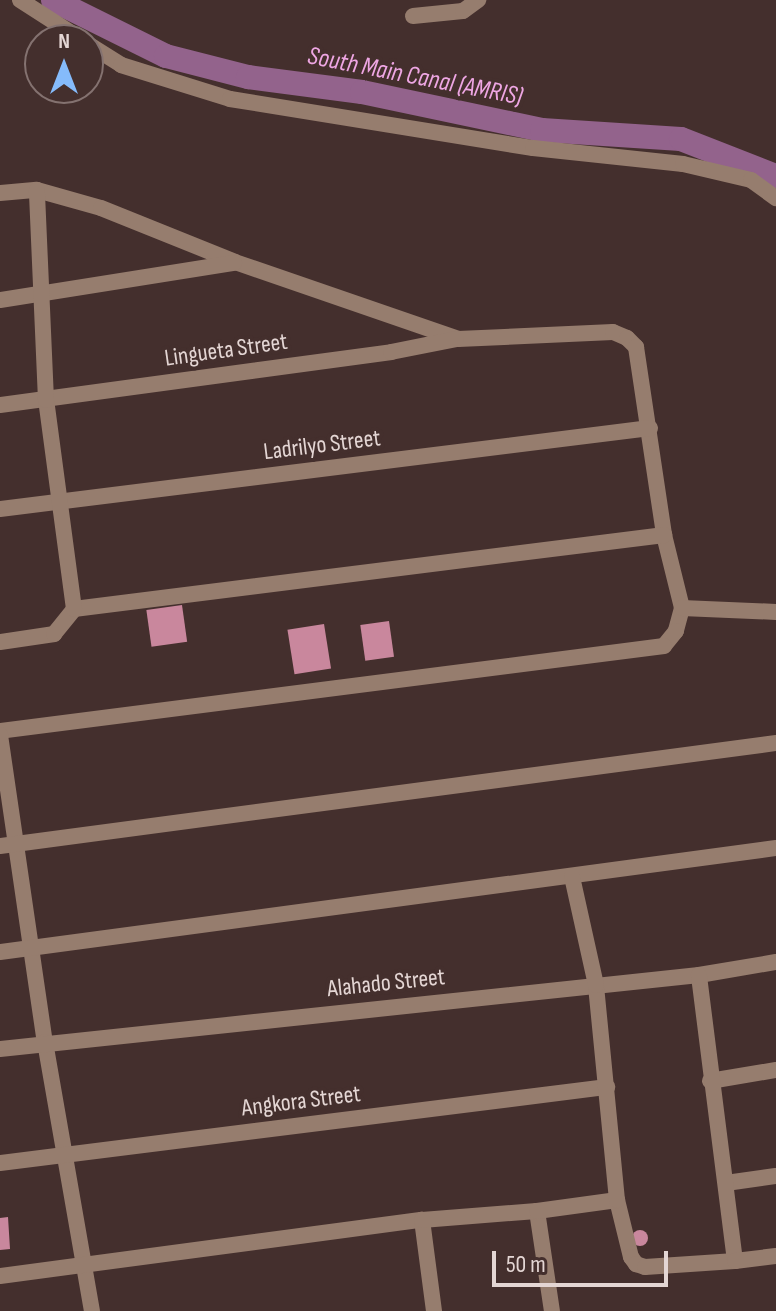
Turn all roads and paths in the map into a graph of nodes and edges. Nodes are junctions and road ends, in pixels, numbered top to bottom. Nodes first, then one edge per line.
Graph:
1 (20, 0) edge
2 (478, 0) edge
3 (413, 16) dead end
4 (57, 24) edge
5 (104, 54) edge
6 (37, 190) junction
7 (0, 193) edge
8 (776, 198) edge
9 (235, 262) junction
10 (42, 296) junction
11 (0, 300) edge
12 (458, 339) junction
13 (46, 400) junction
14 (0, 405) edge
15 (650, 428) junction
16 (59, 501) junction
17 (0, 509) edge
18 (664, 535) junction
19 (682, 608) junction
20 (74, 609) junction
21 (776, 612) edge
22 (0, 642) edge
23 (0, 733) edge
24 (776, 743) edge
25 (7, 845) edge
26 (776, 848) edge
27 (572, 877) junction
28 (31, 949) junction
29 (0, 952) edge
30 (776, 962) edge
31 (699, 975) junction
32 (596, 985) junction
33 (45, 1042) junction
34 (0, 1049) edge
35 (776, 1070) edge
36 (710, 1081) junction
37 (607, 1087) junction
38 (65, 1155) junction
39 (0, 1163) edge
40 (776, 1176) edge
41 (726, 1183) junction
42 (617, 1200) junction
43 (537, 1211) junction
44 (422, 1220) junction
45 (776, 1256) edge
46 (735, 1261) junction
47 (84, 1265) junction
48 (0, 1276) edge
49 (92, 1311) edge
50 (434, 1311) edge
51 (552, 1311) edge

1 - 4 street
2 - 3 street
5 - 8 street
6 - 7 street
6 - 9 street
6 - 10 street
9 - 10 street
9 - 12 street
10 - 11 street
10 - 13 street
12 - 13 street, Lingueta Street
12 - 15 street
13 - 14 street, Lingueta Street
13 - 16 street
15 - 16 street, Ladrilyo Street
15 - 18 street
16 - 17 street, Ladrilyo Street
16 - 20 street
18 - 19 street
18 - 20 street
19 - 21 street
19 - 23 street
20 - 22 street
23 - 25 street
24 - 25 street
25 - 28 street
26 - 27 street
27 - 28 street
27 - 32 street
28 - 29 street
28 - 33 street
30 - 31 street, Alahado Street
31 - 32 street, Alahado Street
31 - 36 street
32 - 33 street, Alahado Street
32 - 37 street
33 - 34 street, Alahado Street
33 - 38 street
35 - 36 street
36 - 41 street
37 - 38 street, Angkora Street
37 - 42 street
38 - 39 street, Angkora Street
38 - 47 street
40 - 41 street
41 - 46 street
42 - 43 street
42 - 46 street
43 - 44 street
43 - 51 street
44 - 47 street
44 - 50 street
45 - 46 street
47 - 48 street
47 - 49 street

